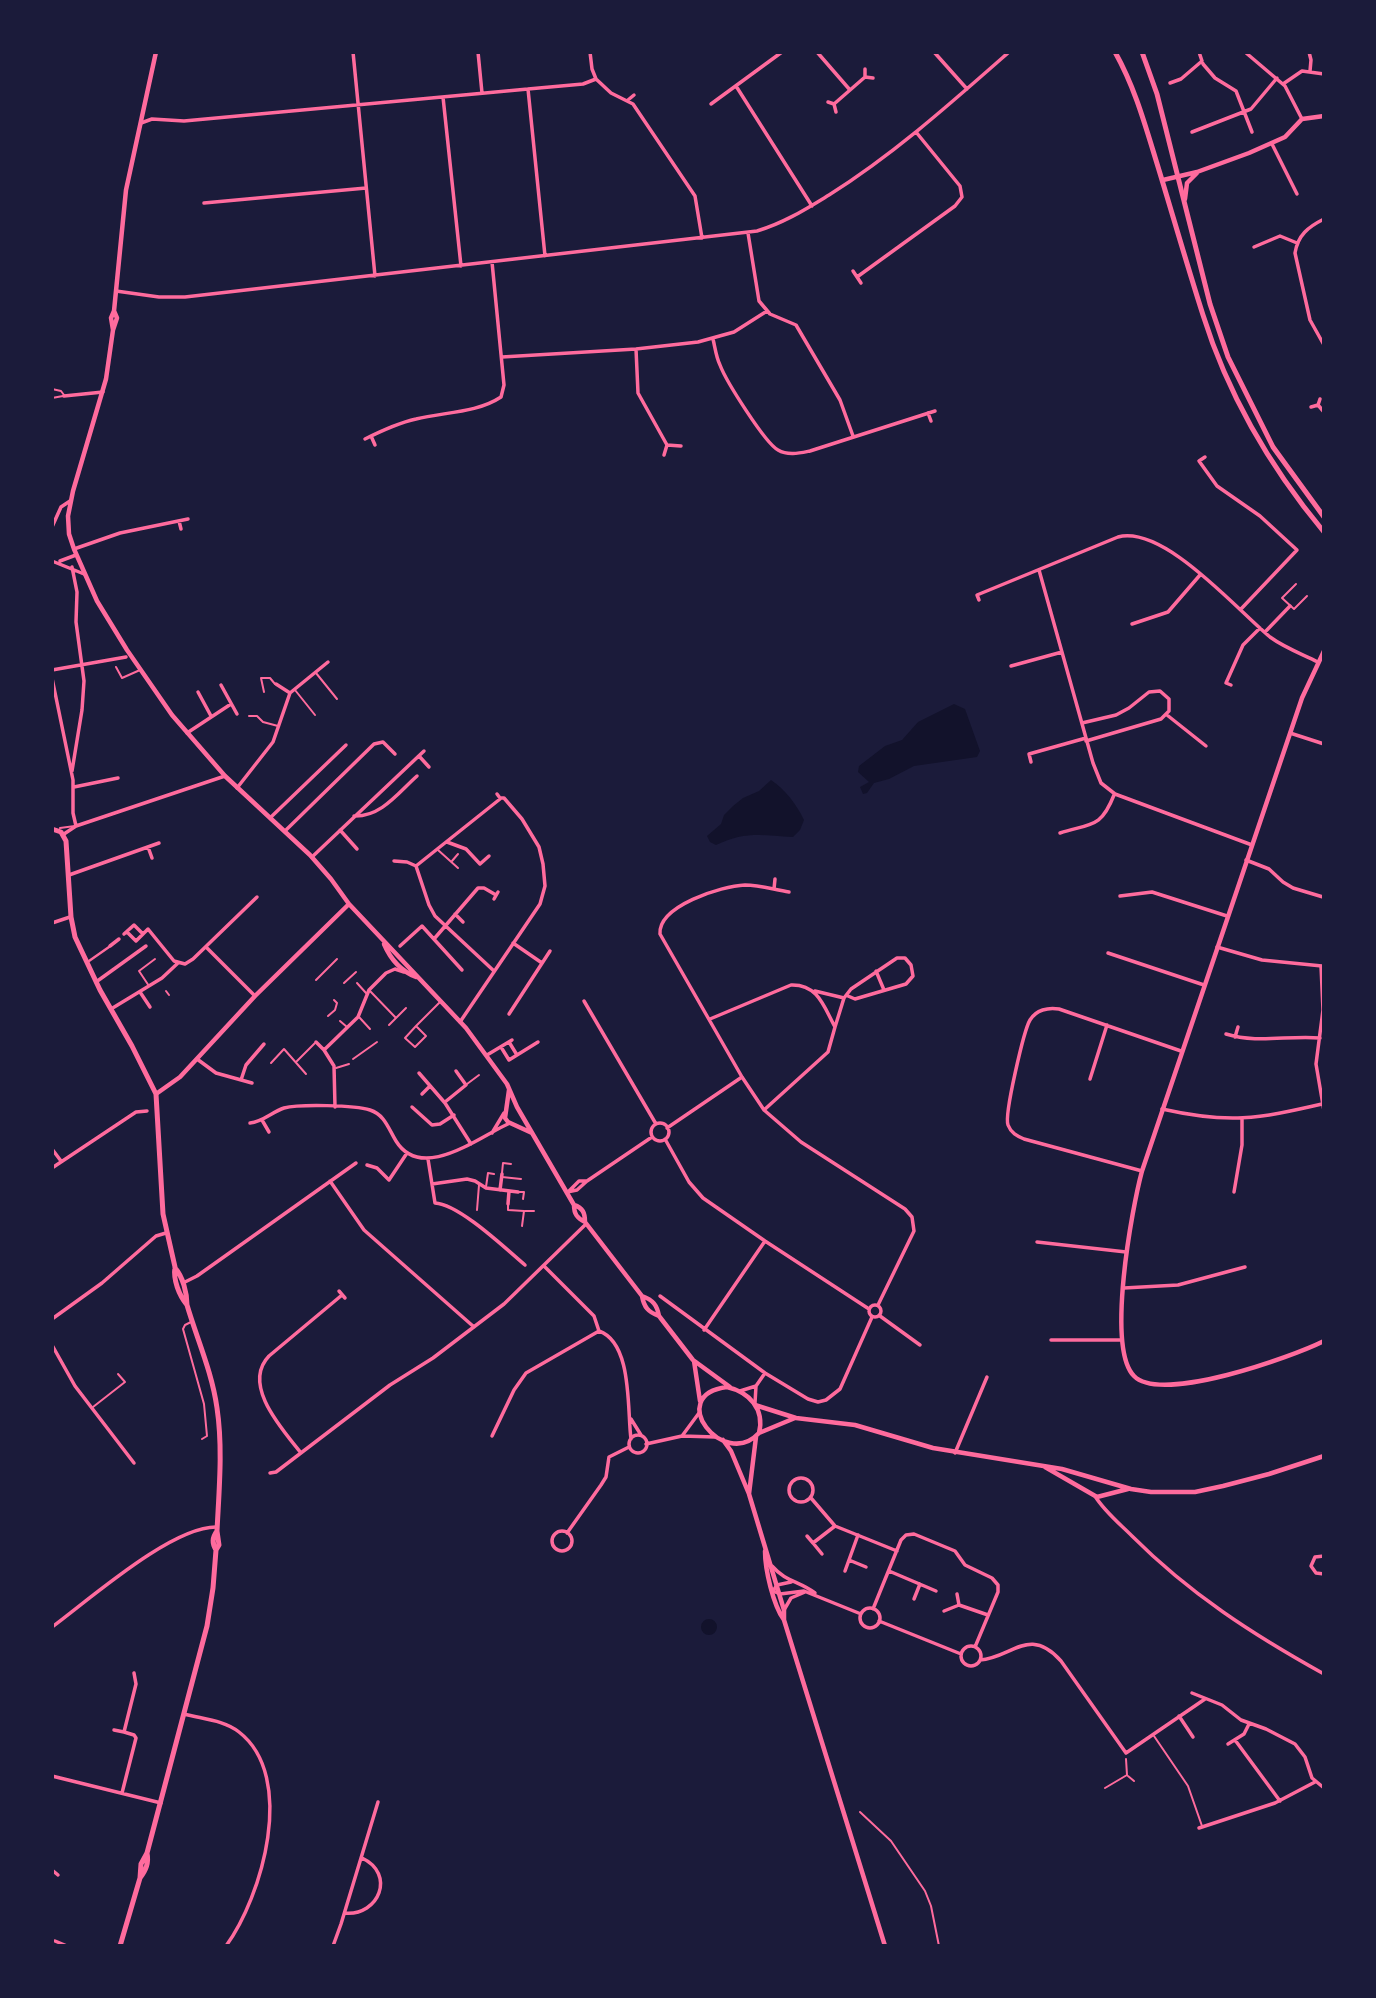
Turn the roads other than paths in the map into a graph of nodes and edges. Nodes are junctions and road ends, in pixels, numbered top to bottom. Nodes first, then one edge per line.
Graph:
1 (156, 52) edge
2 (354, 52) edge
3 (478, 52) edge
4 (590, 52) edge
5 (782, 52) edge
6 (817, 52) edge
7 (934, 52) edge
8 (1009, 52) edge
9 (1115, 52) edge
10 (1142, 52) edge
11 (1199, 52) edge
12 (1309, 52) edge
13 (1246, 53) edge
14 (1202, 61) junction
15 (865, 69) dead end
16 (1310, 72) junction
17 (1324, 75) edge
18 (865, 77) junction
19 (873, 78) dead end
20 (1277, 78) junction
21 (596, 79) junction
22 (1170, 83) dead end
23 (1283, 84) junction
24 (736, 86) junction
25 (528, 89) junction
26 (967, 89) junction
27 (850, 90) junction
28 (482, 93) junction
29 (634, 95) dead end
30 (443, 97) junction
31 (628, 100) junction
32 (828, 103) dead end
33 (711, 104) dead end
34 (834, 104) junction
35 (359, 106) junction
36 (836, 111) dead end
37 (1245, 112) junction
38 (1324, 116) edge
39 (1302, 119) junction
40 (141, 123) junction
41 (916, 132) junction
42 (1192, 132) dead end
43 (1252, 132) dead end
44 (1272, 144) junction
45 (1197, 172) junction
46 (1177, 176) junction
47 (1163, 180) junction
48 (366, 188) junction
49 (1297, 194) dead end
50 (204, 204) dead end
51 (812, 206) junction
52 (1185, 207) junction
53 (1324, 219) edge
54 (748, 233) junction
55 (702, 238) junction
56 (1297, 243) junction
57 (1254, 247) dead end
58 (545, 256) junction
59 (492, 262) junction
60 (461, 266) junction
61 (853, 271) dead end
62 (375, 276) junction
63 (857, 277) junction
64 (861, 283) dead end
65 (116, 290) junction
66 (767, 312) junction
67 (713, 339) junction
68 (1324, 345) edge
69 (636, 349) junction
70 (502, 356) junction
71 (52, 389) edge
72 (103, 392) junction
73 (64, 396) junction
74 (52, 398) edge
75 (1320, 399) dead end
76 (1318, 405) junction
77 (1311, 407) dead end
78 (935, 411) dead end
79 (1324, 412) edge
80 (928, 413) junction
81 (931, 421) dead end
82 (371, 436) junction
83 (853, 436) junction
84 (365, 439) dead end
85 (375, 445) dead end
86 (667, 445) junction
87 (681, 446) dead end
88 (664, 455) dead end
89 (1205, 457) dead end
90 (70, 501) junction
91 (1324, 517) edge
92 (188, 519) dead end
93 (179, 522) junction
94 (52, 527) edge
95 (181, 529) dead end
96 (1324, 532) edge
97 (75, 552) junction
98 (55, 562) edge
99 (72, 567) junction
100 (1039, 570) junction
101 (84, 574) junction
102 (1200, 575) junction
103 (1296, 584) dead end
104 (1307, 596) dead end
105 (979, 600) dead end
106 (1290, 606) junction
107 (1241, 609) junction
108 (1132, 624) dead end
109 (1260, 628) junction
110 (1265, 632) junction
111 (1324, 651) edge
112 (1062, 652) junction
113 (126, 657) dead end
114 (328, 662) dead end
115 (1318, 662) junction
116 (83, 665) junction
117 (1011, 666) dead end
118 (116, 667) dead end
119 (141, 669) junction
120 (52, 670) edge
121 (316, 672) junction
122 (52, 678) edge
123 (276, 684) joint
124 (221, 685) dead end
125 (1231, 685) dead end
126 (294, 689) junction
127 (198, 692) dead end
128 (264, 692) dead end
129 (290, 693) junction
130 (337, 699) dead end
131 (231, 704) junction
132 (237, 714) dead end
133 (315, 715) dead end
134 (1167, 715) junction
135 (211, 716) junction
136 (249, 716) dead end
137 (1082, 723) junction
138 (279, 726) junction
139 (187, 733) junction
140 (1290, 733) junction
141 (1086, 739) junction
142 (1324, 744) edge
143 (346, 745) dead end
144 (1206, 746) dead end
145 (424, 751) dead end
146 (395, 754) dead end
147 (419, 756) junction
148 (1031, 762) dead end
149 (429, 767) dead end
150 (72, 771) junction
151 (225, 776) junction
152 (417, 776) dead end
153 (118, 778) dead end
154 (74, 787) junction
155 (237, 788) junction
156 (1115, 794) junction
157 (354, 816) junction
158 (271, 817) junction
159 (76, 826) junction
160 (54, 830) edge
161 (340, 830) junction
162 (286, 831) junction
163 (1060, 833) dead end
164 (64, 834) junction
165 (447, 842) junction
166 (159, 843) dead end
167 (1252, 845) junction
168 (148, 847) junction
169 (357, 849) dead end
170 (437, 849) junction
171 (458, 854) dead end
172 (489, 856) dead end
173 (312, 857) junction
174 (152, 858) dead end
175 (1246, 860) junction
176 (394, 861) dead end
177 (452, 862) junction
178 (416, 866) junction
179 (458, 868) dead end
180 (69, 875) junction
181 (775, 879) dead end
182 (774, 889) junction
183 (789, 892) dead end
184 (496, 895) dead end
185 (1119, 896) dead end
186 (257, 897) dead end
187 (1323, 897) edge
188 (349, 904) junction
189 (455, 914) junction
190 (1227, 916) junction
191 (71, 917) junction
192 (463, 922) dead end
193 (52, 923) edge
194 (445, 927) junction
195 (143, 934) junction
196 (119, 939) dead end
197 (434, 939) junction
198 (384, 943) junction
199 (513, 943) junction
200 (110, 946) joint
201 (146, 946) dead end
202 (400, 946) dead end
203 (206, 947) junction
204 (1217, 947) junction
205 (550, 951) dead end
206 (1108, 953) dead end
207 (337, 958) dead end
208 (155, 959) dead end
209 (86, 963) junction
210 (178, 963) junction
211 (324, 963) dead end
212 (542, 963) junction
213 (1322, 966) edge
214 (328, 967) junction
215 (462, 970) dead end
216 (494, 971) junction
217 (876, 971) junction
218 (356, 972) dead end
219 (406, 972) junction
220 (416, 977) junction
221 (316, 980) dead end
222 (378, 981) junction
223 (96, 982) junction
224 (357, 983) dead end
225 (344, 984) dead end
226 (1204, 985) junction
227 (383, 986) dead end
228 (145, 989) junction
229 (884, 990) junction
230 (166, 991) dead end
231 (815, 991) junction
232 (368, 992) junction
233 (169, 995) dead end
234 (255, 996) junction
235 (846, 997) junction
236 (334, 1000) dead end
237 (440, 1001) junction
238 (584, 1001) dead end
239 (150, 1007) dead end
240 (406, 1008) dead end
241 (111, 1009) junction
242 (332, 1012) junction
243 (509, 1014) dead end
244 (328, 1016) dead end
245 (336, 1016) dead end
246 (358, 1017) junction
247 (396, 1018) junction
248 (709, 1020) junction
249 (340, 1021) dead end
250 (460, 1022) junction
251 (366, 1024) junction
252 (389, 1025) dead end
253 (1107, 1025) junction
254 (416, 1026) junction
255 (347, 1027) junction
256 (835, 1027) junction
257 (1238, 1027) dead end
258 (361, 1028) dead end
259 (370, 1029) dead end
260 (1226, 1034) dead end
261 (1235, 1037) junction
262 (1320, 1038) junction
263 (316, 1042) joint
264 (377, 1042) dead end
265 (538, 1042) dead end
266 (264, 1044) dead end
267 (501, 1047) junction
268 (324, 1050) junction
269 (1181, 1051) junction
270 (487, 1055) junction
271 (517, 1055) junction
272 (197, 1059) junction
273 (353, 1059) dead end
274 (296, 1061) junction
275 (271, 1063) dead end
276 (349, 1064) dead end
277 (335, 1068) junction
278 (302, 1069) junction
279 (456, 1071) dead end
280 (297, 1073) dead end
281 (419, 1073) dead end
282 (306, 1074) dead end
283 (479, 1075) dead end
284 (742, 1077) junction
285 (1090, 1079) dead end
286 (241, 1081) junction
287 (252, 1083) dead end
288 (466, 1085) junction
289 (430, 1086) junction
290 (509, 1089) junction
291 (156, 1094) junction
292 (422, 1094) dead end
293 (445, 1102) junction
294 (1322, 1104) edge
295 (335, 1107) junction
296 (412, 1107) dead end
297 (517, 1107) junction
298 (1162, 1109) junction
299 (423, 1110) dead end
300 (764, 1110) junction
301 (147, 1111) dead end
302 (505, 1111) junction
303 (1324, 1111) edge
304 (418, 1114) junction
305 (522, 1114) junction
306 (454, 1115) junction
307 (1242, 1119) junction
308 (262, 1120) junction
309 (250, 1124) dead end
310 (512, 1124) junction
311 (656, 1124) junction
312 (667, 1128) junction
313 (269, 1132) dead end
314 (533, 1133) junction
315 (490, 1134) junction
316 (652, 1137) junction
317 (665, 1139) junction
318 (471, 1144) junction
319 (52, 1149) edge
320 (407, 1153) junction
321 (428, 1159) junction
322 (62, 1162) junction
323 (356, 1163) dead end
324 (511, 1164) dead end
325 (367, 1165) dead end
326 (52, 1168) edge
327 (1142, 1171) junction
328 (494, 1174) dead end
329 (501, 1176) junction
330 (521, 1179) dead end
331 (330, 1181) junction
332 (432, 1184) junction
333 (479, 1184) junction
334 (486, 1188) junction
335 (500, 1190) junction
336 (509, 1191) junction
337 (518, 1192) joint
338 (567, 1192) junction
339 (1234, 1192) dead end
340 (523, 1199) dead end
341 (508, 1205) joint
342 (477, 1210) dead end
343 (523, 1211) junction
344 (534, 1212) dead end
345 (585, 1223) junction
346 (522, 1226) dead end
347 (166, 1233) junction
348 (765, 1241) junction
349 (1037, 1242) dead end
350 (1126, 1252) junction
351 (525, 1265) dead end
352 (544, 1266) junction
353 (175, 1267) junction
354 (1245, 1267) dead end
355 (183, 1283) junction
356 (1124, 1288) junction
357 (342, 1295) dead end
358 (660, 1296) dead end
359 (187, 1305) junction
360 (878, 1306) junction
361 (869, 1309) junction
362 (880, 1316) junction
363 (872, 1317) junction
364 (52, 1319) edge
365 (192, 1322) junction
366 (474, 1327) junction
367 (704, 1330) junction
368 (599, 1331) junction
369 (1051, 1340) dead end
370 (1123, 1340) junction
371 (1324, 1341) edge
372 (52, 1345) edge
373 (920, 1345) dead end
374 (694, 1360) junction
375 (765, 1373) junction
376 (118, 1374) dead end
377 (987, 1377) dead end
378 (756, 1386) junction
379 (730, 1387) junction
380 (738, 1391) junction
381 (700, 1403) junction
382 (755, 1404) junction
383 (92, 1408) junction
384 (699, 1413) junction
385 (796, 1418) junction
386 (631, 1419) junction
387 (758, 1434) junction
388 (492, 1436) dead end
389 (641, 1436) junction
390 (682, 1436) junction
391 (715, 1437) junction
392 (202, 1439) dead end
393 (631, 1439) junction
394 (723, 1440) junction
395 (646, 1444) junction
396 (629, 1447) junction
397 (301, 1453) junction
398 (955, 1453) junction
399 (1324, 1456) edge
400 (134, 1463) dead end
401 (1044, 1467) junction
402 (270, 1473) dead end
403 (1101, 1480) junction
404 (1130, 1489) junction
405 (749, 1494) junction
406 (1105, 1494) junction
407 (1093, 1495) junction
408 (811, 1498) junction
409 (1107, 1509) junction
410 (835, 1526) junction
411 (217, 1529) junction
412 (567, 1533) junction
413 (859, 1535) junction
414 (807, 1536) dead end
415 (814, 1543) junction
416 (765, 1550) junction
417 (897, 1550) junction
418 (822, 1555) dead end
419 (1324, 1556) edge
420 (849, 1560) junction
421 (771, 1564) junction
422 (866, 1567) dead end
423 (845, 1570) dead end
424 (889, 1572) junction
425 (1324, 1574) edge
426 (791, 1582) junction
427 (920, 1584) junction
428 (777, 1585) junction
429 (773, 1591) junction
430 (936, 1591) dead end
431 (807, 1592) junction
432 (780, 1594) junction
433 (957, 1594) dead end
434 (820, 1596) junction
435 (914, 1599) dead end
436 (959, 1605) junction
437 (873, 1609) junction
438 (784, 1610) junction
439 (944, 1611) dead end
440 (861, 1614) junction
441 (988, 1615) junction
442 (784, 1620) junction
443 (879, 1621) junction
444 (52, 1627) edge
445 (975, 1647) junction
446 (961, 1654) junction
447 (980, 1660) junction
448 (134, 1673) dead end
449 (1324, 1674) edge
450 (1192, 1693) dead end
451 (1205, 1699) junction
452 (184, 1714) junction
453 (1180, 1716) junction
454 (1249, 1723) junction
455 (114, 1730) dead end
456 (124, 1732) junction
457 (1153, 1734) junction
458 (1193, 1738) dead end
459 (1235, 1740) junction
460 (1228, 1744) dead end
461 (1126, 1753) junction
462 (1126, 1759) joint
463 (1127, 1775) junction
464 (52, 1776) edge
465 (1134, 1780) dead end
466 (1315, 1782) junction
467 (1105, 1788) dead end
468 (1324, 1788) edge
469 (122, 1793) junction
470 (378, 1801) dead end
471 (1280, 1801) junction
472 (160, 1803) junction
473 (860, 1812) dead end
474 (1200, 1828) joint
475 (362, 1858) junction
476 (52, 1870) edge
477 (58, 1875) dead end
478 (345, 1913) junction
479 (55, 1941) dead end
480 (67, 1945) edge
481 (120, 1945) edge
482 (226, 1945) edge
483 (333, 1945) edge
484 (885, 1945) edge
485 (939, 1945) edge

1 - 40 main road
2 - 35 street
3 - 28 street
4 - 21 street
5 - 24 street
6 - 27 street
7 - 26 street
8 - 26 street
9 - 47 main road
10 - 46 main road
11 - 14 street
12 - 16 street
13 - 20 street
14 - 22 street
14 - 37 street
15 - 18 street
16 - 17 street
16 - 23 street
18 - 19 street
18 - 27 street
20 - 23 street
20 - 37 street
21 - 25 street
21 - 31 street
23 - 39 street
24 - 33 street
24 - 51 street
25 - 28 street
25 - 58 street
26 - 41 street
27 - 34 street
28 - 30 street
29 - 31 street
30 - 35 street
30 - 60 street
31 - 55 street
32 - 34 street
34 - 36 street
35 - 40 street
35 - 48 street
37 - 42 street
37 - 43 street
38 - 39 main road
39 - 44 main road
40 - 65 main road
41 - 51 street
41 - 63 street
44 - 45 main road
44 - 49 street
45 - 46 main road
45 - 52 main road
46 - 47 main road
46 - 52 main road
47 - 96 main road
48 - 50 street
48 - 62 street
51 - 54 street
52 - 91 main road
53 - 56 street
54 - 55 street
54 - 66 street
55 - 58 street
56 - 57 street
56 - 68 street
58 - 59 street
59 - 60 street
59 - 70 street
60 - 62 street
61 - 63 street
62 - 65 street
63 - 64 street
65 - 72 main road
66 - 67 street
66 - 83 street
67 - 69 street
67 - 83 street
69 - 70 street
69 - 86 street
70 - 82 street
71 - 73 lane
72 - 73 street
72 - 90 main road
73 - 74 lane
75 - 76 street
76 - 77 street
76 - 79 street
78 - 80 street
80 - 81 street
80 - 83 street
82 - 84 street
82 - 85 street
86 - 87 street
86 - 88 street
89 - 107 street
90 - 94 street
90 - 97 main road
92 - 93 street
93 - 95 street
93 - 97 street
97 - 98 street
97 - 101 main road
98 - 99 street
99 - 101 street
99 - 116 street
100 - 102 street
100 - 105 street
100 - 112 street
101 - 119 main road
102 - 107 street
102 - 108 street
103 - 106 lane
104 - 106 lane
106 - 110 street
107 - 109 street
109 - 110 street
109 - 125 street
110 - 115 street
111 - 115 main road
112 - 117 street
112 - 137 street
113 - 116 street
114 - 121 street
115 - 140 main road
116 - 120 street
116 - 150 street
118 - 119 lane
119 - 139 main road
121 - 126 street
121 - 130 lane
122 - 150 street
123 - 128 lane
123 - 129 street
124 - 131 street
126 - 129 street
126 - 133 lane
127 - 135 street
129 - 138 street
131 - 132 street
131 - 135 street
134 - 137 street
134 - 141 street
134 - 144 street
135 - 139 street
136 - 138 lane
137 - 141 street
138 - 155 street
139 - 151 main road
140 - 142 street
140 - 167 main road
141 - 148 street
141 - 156 street
143 - 158 street
145 - 147 street
146 - 162 street
147 - 149 street
147 - 157 street
150 - 154 street
151 - 155 main road
151 - 159 street
152 - 157 street
153 - 154 street
154 - 159 street
155 - 158 main road
156 - 163 street
156 - 167 street
157 - 161 street
158 - 162 main road
159 - 160 lane
159 - 164 street
160 - 164 main road
161 - 169 street
161 - 173 street
162 - 173 main road
164 - 180 main road
165 - 170 street
165 - 172 street
165 - 199 street
166 - 168 street
167 - 175 main road
168 - 174 street
168 - 180 street
170 - 177 lane
170 - 178 street
171 - 177 lane
173 - 188 main road
175 - 187 street
175 - 190 main road
176 - 178 street
177 - 179 lane
178 - 194 street
180 - 191 main road
181 - 182 street
182 - 183 street
182 - 248 street
184 - 189 street
185 - 190 street
186 - 203 street
188 - 198 main road
188 - 234 main road
189 - 192 street
189 - 194 street
190 - 204 main road
191 - 193 street
191 - 209 main road
194 - 197 street
194 - 216 street
195 - 195 street
195 - 210 street
196 - 200 street
197 - 202 street
197 - 215 street
198 - 219 main road
198 - 220 main road
199 - 212 street
199 - 216 street
200 - 209 street
201 - 223 street
203 - 210 street
203 - 234 street
204 - 213 street
204 - 226 main road
205 - 212 street
206 - 226 street
207 - 214 lane
208 - 228 lane
209 - 223 main road
210 - 228 street
211 - 214 lane
212 - 243 street
213 - 262 street
214 - 221 lane
216 - 250 street
217 - 229 street
217 - 229 street
217 - 235 street
218 - 225 lane
219 - 220 main road
219 - 222 street
220 - 237 main road
222 - 227 street
222 - 232 street
223 - 241 main road
224 - 232 lane
226 - 269 main road
228 - 239 street
228 - 241 street
229 - 235 street
230 - 233 lane
231 - 235 street
231 - 248 street
231 - 256 street
232 - 246 street
232 - 247 lane
234 - 272 main road
235 - 256 street
236 - 242 lane
237 - 250 main road
237 - 254 lane
238 - 311 street
240 - 247 lane
241 - 291 main road
242 - 244 lane
242 - 245 lane
246 - 251 lane
246 - 255 street
247 - 252 lane
248 - 284 street
249 - 255 lane
250 - 270 main road
251 - 258 lane
251 - 259 lane
253 - 269 street
253 - 285 street
253 - 327 street
254 - 254 lane
255 - 268 street
256 - 300 street
257 - 261 street
260 - 261 street
261 - 262 street
262 - 294 street
263 - 268 street
263 - 274 lane
264 - 273 lane
265 - 271 street
266 - 286 street
267 - 270 street
267 - 271 street
267 - 271 street
268 - 277 street
269 - 298 main road
270 - 290 main road
272 - 286 street
272 - 291 main road
274 - 275 lane
274 - 278 lane
276 - 277 lane
277 - 295 street
278 - 280 lane
278 - 282 lane
279 - 288 street
281 - 289 street
283 - 288 lane
284 - 300 street
284 - 312 street
286 - 287 street
288 - 293 street
289 - 292 street
289 - 293 street
290 - 297 main road
290 - 302 main road
291 - 347 main road
293 - 306 street
294 - 303 street
294 - 307 street
295 - 308 street
295 - 320 street
296 - 304 street
297 - 302 main road
297 - 305 main road
298 - 307 street
298 - 327 main road
299 - 304 street
300 - 360 street
301 - 322 street
302 - 310 main road
302 - 315 street
304 - 306 street
305 - 310 main road
305 - 314 main road
306 - 318 street
307 - 339 street
308 - 309 street
308 - 313 street
310 - 314 main road
310 - 315 street
311 - 312 street
311 - 316 street
312 - 317 street
314 - 338 main road
315 - 318 street
316 - 317 street
316 - 338 street
317 - 348 street
318 - 321 street
319 - 322 street
320 - 321 street
320 - 325 street
321 - 332 street
322 - 326 street
323 - 331 street
324 - 329 lane
327 - 350 main road
328 - 334 lane
329 - 330 lane
329 - 335 street
331 - 355 street
331 - 366 street
332 - 333 street
332 - 351 street
333 - 334 street
333 - 342 lane
334 - 335 street
335 - 336 street
336 - 337 street
336 - 341 street
337 - 340 lane
338 - 345 main road
341 - 343 lane
343 - 344 lane
343 - 346 lane
345 - 352 street
345 - 374 main road
347 - 353 main road
347 - 364 street
348 - 361 street
348 - 367 street
349 - 350 street
350 - 356 main road
352 - 366 street
352 - 368 street
353 - 355 main road
353 - 359 main road
354 - 356 street
355 - 359 main road
356 - 370 main road
357 - 397 street
358 - 367 street
359 - 365 main road
360 - 361 street
360 - 362 street
361 - 363 street
362 - 363 street
362 - 373 street
363 - 375 street
365 - 392 lane
365 - 411 main road
366 - 397 street
367 - 375 street
368 - 386 street
368 - 388 street
369 - 370 street
370 - 371 main road
372 - 383 street
374 - 379 main road
374 - 381 main road
375 - 378 street
376 - 383 lane
377 - 398 street
378 - 380 street
378 - 382 street
379 - 380 main road
379 - 381 main road
380 - 382 main road
381 - 384 main road
382 - 385 main road
382 - 387 main road
383 - 400 street
384 - 390 street
384 - 391 main road
385 - 387 main road
385 - 398 main road
386 - 389 street
386 - 393 street
387 - 394 main road
387 - 405 main road
389 - 393 street
389 - 395 street
390 - 391 street
390 - 395 street
391 - 394 main road
393 - 396 street
394 - 405 main road
395 - 396 street
396 - 412 street
397 - 402 street
398 - 401 main road
399 - 404 main road
401 - 403 main road
401 - 407 main road
403 - 404 main road
403 - 406 main road
403 - 407 main road
404 - 406 main road
405 - 416 main road
406 - 407 main road
406 - 409 street
407 - 409 street
408 - 408 street
408 - 410 street
409 - 449 street
410 - 413 street
410 - 415 street
411 - 444 street
411 - 452 main road
412 - 412 street
413 - 417 street
413 - 420 street
414 - 415 street
415 - 418 street
416 - 421 main road
416 - 429 main road
417 - 424 street
417 - 441 street
419 - 425 street
420 - 422 street
420 - 423 street
421 - 426 street
421 - 428 main road
424 - 427 street
424 - 437 street
426 - 428 street
426 - 434 street
427 - 430 street
427 - 435 street
428 - 429 street
428 - 432 main road
429 - 432 street
429 - 442 main road
431 - 432 street
431 - 434 street
431 - 438 street
432 - 438 main road
433 - 436 street
434 - 440 street
436 - 439 street
436 - 441 street
437 - 440 street
437 - 443 street
438 - 442 main road
440 - 443 street
441 - 445 street
442 - 484 main road
443 - 446 street
445 - 446 street
445 - 447 street
446 - 447 street
447 - 461 street
448 - 456 street
450 - 451 street
451 - 453 street
451 - 454 street
452 - 472 main road
452 - 482 street
453 - 457 street
453 - 458 street
454 - 459 street
454 - 466 street
455 - 456 street
456 - 469 street
457 - 461 street
457 - 474 lane
459 - 460 street
459 - 471 street
461 - 462 street
462 - 463 lane
463 - 465 lane
463 - 467 lane
464 - 469 street
466 - 468 street
466 - 471 street
469 - 472 street
470 - 475 street
471 - 474 street
472 - 481 main road
473 - 485 lane
475 - 478 street
475 - 478 street
476 - 477 street
478 - 483 street
479 - 480 street

